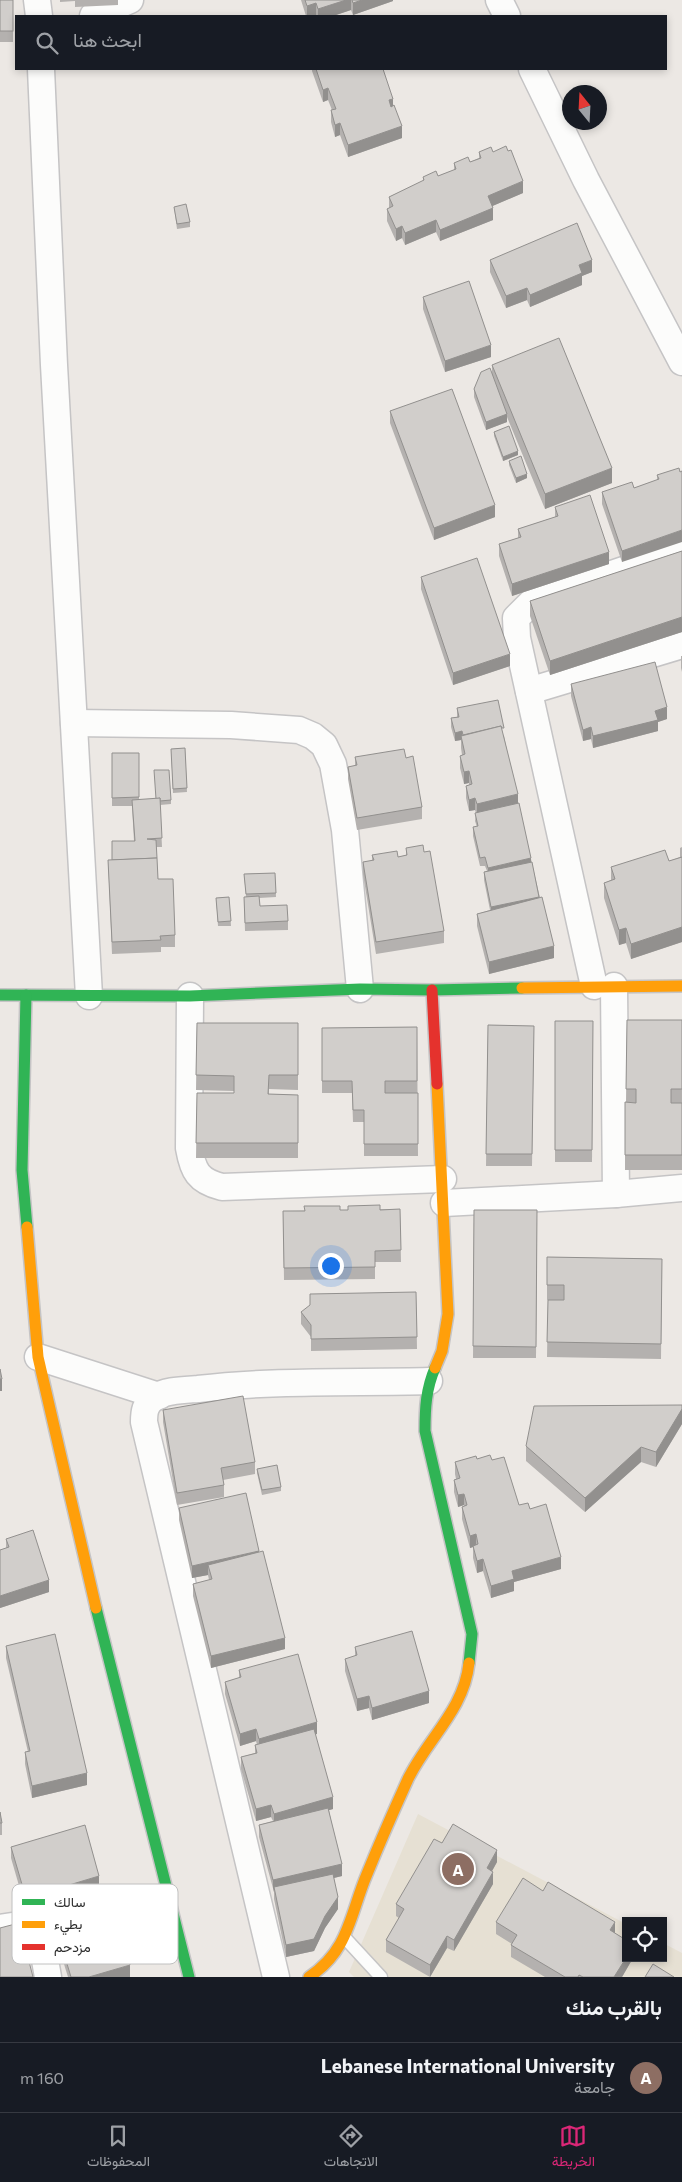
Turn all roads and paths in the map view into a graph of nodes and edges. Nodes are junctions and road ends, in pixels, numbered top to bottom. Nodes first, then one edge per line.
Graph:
1 (38, 0) edge
2 (130, 0) edge
3 (499, 0) edge
4 (38, 15) edge
5 (95, 15) edge
6 (506, 15) edge
7 (41, 70) edge
8 (532, 70) edge
9 (682, 362) edge
10 (682, 550) edge
11 (682, 645) edge
12 (529, 691) junction
13 (74, 723) junction
14 (604, 986) junction
15 (682, 986) edge
16 (360, 989) junction
17 (432, 990) junction
18 (0, 995) edge
19 (26, 995) junction
20 (89, 996) junction
21 (190, 996) junction
22 (682, 1188) edge
23 (444, 1191) junction
24 (616, 1194) junction
25 (38, 1357) junction
26 (429, 1381) junction
27 (159, 1396) junction
28 (165, 1884) edge
29 (178, 1933) edge
30 (345, 1938) junction
31 (46, 1964) edge
32 (321, 1974) edge
33 (48, 1977) edge
34 (189, 1977) edge
35 (276, 1977) edge
36 (381, 1977) edge

1 - 4 street
2 - 5 street
3 - 6 street
7 - 13 street
8 - 9 street
10 - 12 street
11 - 12 street
12 - 14 street
13 - 16 street
13 - 20 street
14 - 15 street
14 - 17 street
14 - 24 street
16 - 17 street
16 - 21 street
17 - 23 street
18 - 19 street
19 - 20 street
19 - 25 street
20 - 21 street
21 - 23 street
22 - 24 street
23 - 24 street
23 - 26 street
25 - 27 street
25 - 28 street
26 - 27 street
26 - 30 street
27 - 35 street
29 - 34 street
30 - 32 street
30 - 36 lane
31 - 33 street

